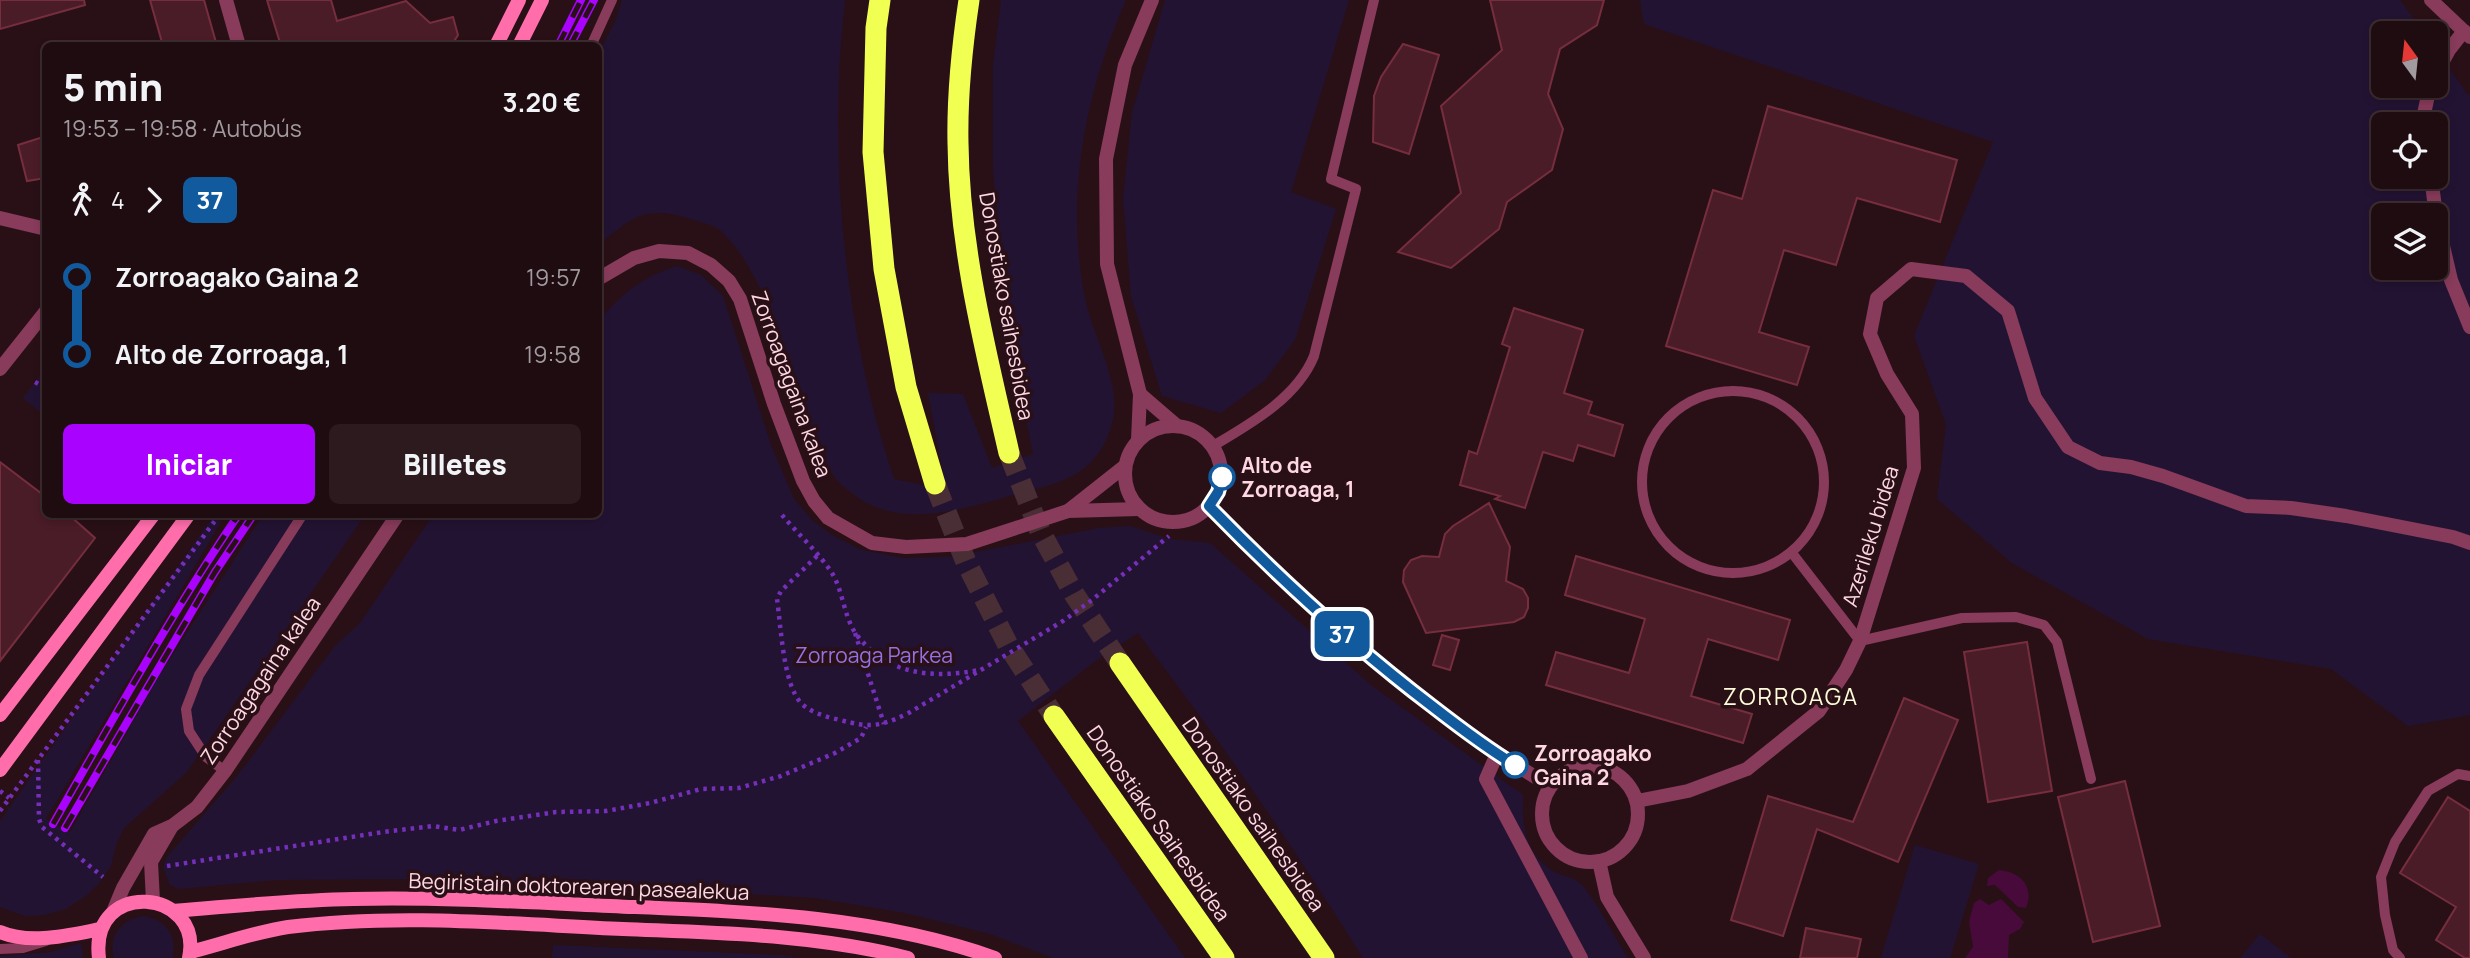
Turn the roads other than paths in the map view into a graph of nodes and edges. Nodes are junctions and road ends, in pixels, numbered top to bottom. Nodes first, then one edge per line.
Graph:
1 (226, 0) edge
2 (519, 0) edge
3 (541, 0) edge
4 (612, 0) edge
5 (880, 0) edge
6 (969, 0) edge
7 (1152, 0) edge
8 (1374, 0) edge
9 (2431, 0) edge
10 (2467, 34) edge
11 (238, 42) edge
12 (498, 42) edge
13 (521, 42) edge
14 (593, 42) edge
15 (2448, 52) edge
16 (0, 218) edge
17 (42, 228) edge
18 (2448, 267) edge
19 (602, 277) edge
20 (42, 316) edge
21 (2470, 327) edge
22 (0, 369) edge
23 (1140, 394) junction
24 (1176, 425) junction
25 (1138, 440) junction
26 (1213, 446) junction
27 (1009, 453) tunnel mouth
28 (1125, 466) junction
29 (935, 484) tunnel mouth
30 (1209, 506) junction
31 (1139, 509) junction
32 (1068, 511) junction
33 (151, 518) edge
34 (186, 518) edge
35 (300, 518) edge
36 (395, 518) edge
37 (2470, 542) edge
38 (1792, 553) junction
39 (1860, 641) junction
40 (1120, 663) tunnel mouth
41 (0, 715) edge
42 (1054, 716) tunnel mouth
43 (1497, 754) junction
44 (0, 770) edge
45 (225, 771) junction
46 (2470, 776) edge
47 (2091, 779) dead end
48 (1550, 786) junction
49 (1637, 801) junction
50 (172, 826) junction
51 (1599, 862) junction
52 (153, 901) junction
53 (173, 911) junction
54 (113, 912) junction
55 (101, 929) junction
56 (0, 932) edge
57 (65, 935) junction
58 (0, 949) edge
59 (190, 955) edge
60 (988, 955) edge
61 (99, 958) edge
62 (908, 958) edge
63 (1224, 958) edge
64 (1324, 958) edge
65 (1581, 958) edge
66 (1644, 958) edge
67 (2400, 958) edge

1 - 11 street
2 - 12 main road
3 - 13 main road
4 - 14 lane
5 - 29 highway
6 - 27 highway, Donostiako saihesbidea
7 - 23 street
8 - 26 lane
9 - 10 street
10 - 15 street
16 - 17 street
18 - 21 street
19 - 32 street, Zorroagagaina kalea
20 - 22 street
23 - 24 street
23 - 25 street
24 - 25 street
24 - 26 street
25 - 28 street
26 - 30 street
28 - 31 street
28 - 32 street, Zorroagagaina kalea
30 - 31 street
30 - 43 street
31 - 32 street, Zorroagagaina kalea
33 - 41 main road
34 - 44 main road
35 - 45 lane
36 - 45 street, Zorroagagaina kalea
37 - 39 street, Azerileku bidea
38 - 38 lane
38 - 39 lane
39 - 47 lane
39 - 49 street, Azerileku bidea
40 - 64 highway, Donostiako saihesbidea
42 - 63 highway, Donostiako Saihesbidea
43 - 48 street
43 - 65 street
45 - 50 street, Zorroagagaina kalea
46 - 67 lane
48 - 49 street
48 - 51 street
49 - 51 street
50 - 52 street, Zorroagagaina kalea
50 - 54 street, Zorroagagaina kalea
51 - 66 street
52 - 53 main road
52 - 54 main road
53 - 59 main road
53 - 60 main road, Begiristain doktorearen pasealekua
54 - 55 main road
55 - 57 main road
55 - 61 main road
56 - 57 main road
57 - 58 lane
59 - 62 main road, Begiristain doktorearen pasealekua

